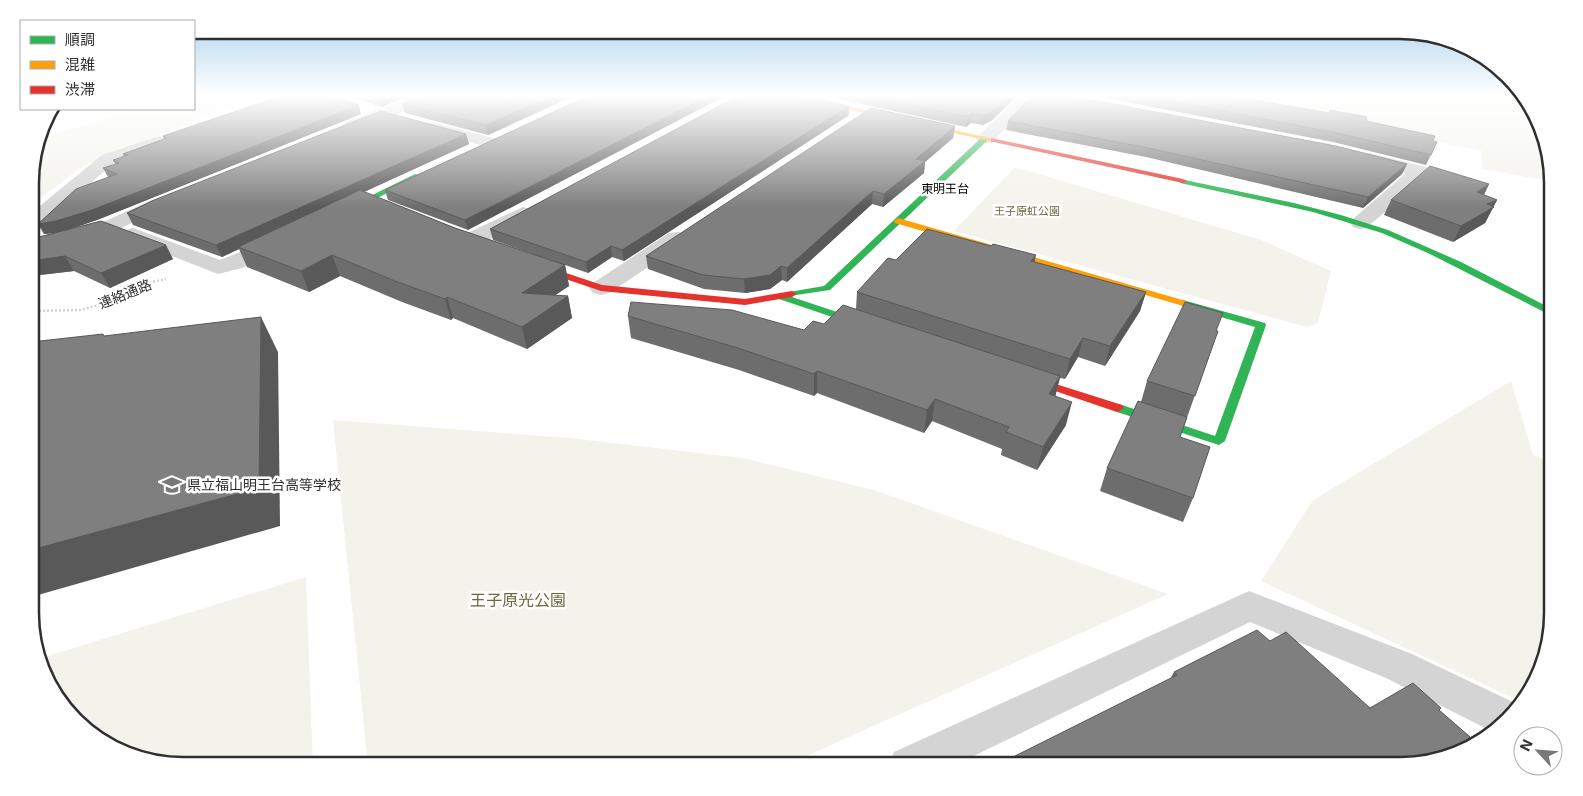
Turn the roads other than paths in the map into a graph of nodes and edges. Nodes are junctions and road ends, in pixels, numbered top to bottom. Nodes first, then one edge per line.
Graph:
1 (462, 133) edge
2 (959, 133) edge
3 (991, 133) edge
4 (179, 134) edge
5 (985, 139) junction
6 (495, 141) joint
7 (473, 151) edge
8 (1352, 154) edge
9 (428, 172) edge
10 (170, 199) edge
11 (540, 204) edge
12 (366, 205) edge
13 (898, 221) junction
14 (1360, 223) junction
15 (692, 228) edge
16 (39, 231) edge
17 (296, 234) edge
18 (472, 242) edge
19 (520, 260) edge
20 (601, 288) junction
21 (782, 297) junction
22 (1544, 309) edge
23 (884, 331) edge
24 (1014, 374) edge
25 (1501, 716) edge
26 (928, 757) edge

1 - 6 street
2 - 5 street
3 - 5 street
4 - 16 street
5 - 13 street
5 - 14 street
6 - 7 street
8 - 14 street
9 - 12 street
10 - 17 street
11 - 18 street
13 - 21 street
13 - 24 street
14 - 22 street
15 - 20 street
19 - 20 street
20 - 21 street
21 - 23 street
25 - 26 street

